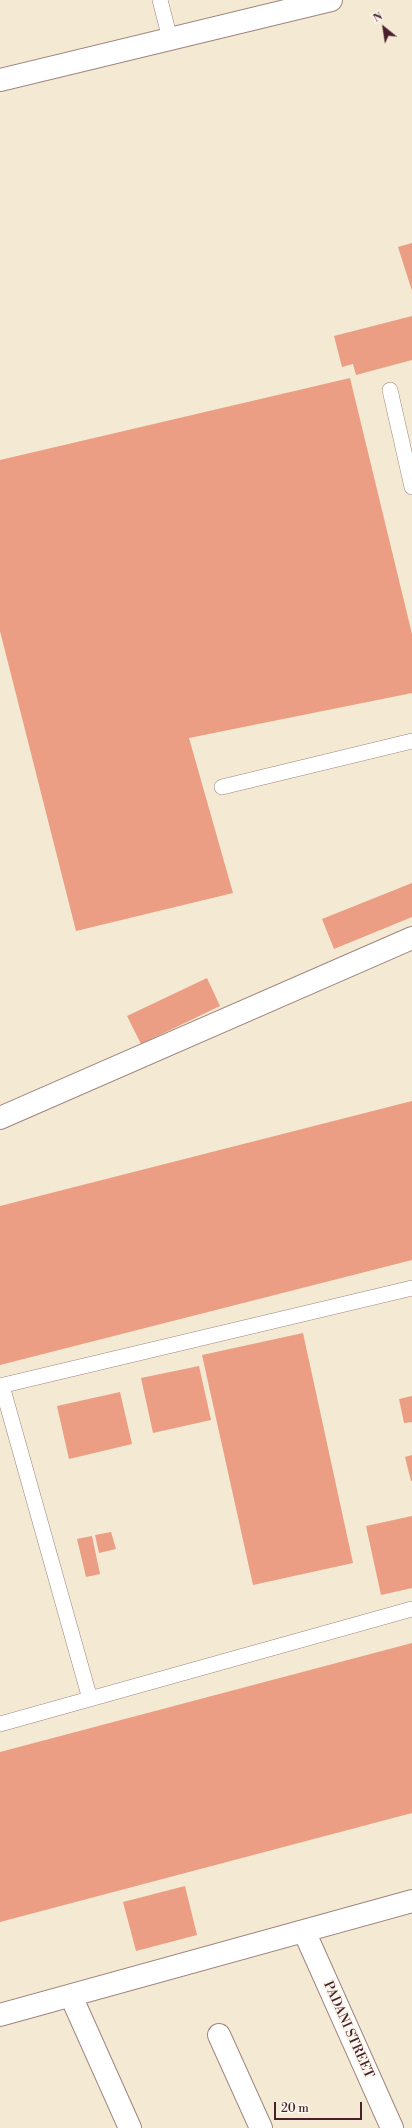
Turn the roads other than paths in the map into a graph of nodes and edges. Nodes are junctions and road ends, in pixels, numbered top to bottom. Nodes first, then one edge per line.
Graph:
1 (160, 0) edge
2 (331, 0) edge
3 (170, 39) junction
4 (0, 80) edge
5 (390, 390) dead end
6 (412, 487) edge
7 (412, 741) edge
8 (222, 787) dead end
9 (412, 938) edge
10 (0, 1118) edge
11 (412, 1288) edge
12 (1, 1386) edge
13 (412, 1609) edge
14 (90, 1699) junction
15 (0, 1724) edge
16 (412, 1901) edge
17 (304, 1931) junction
18 (71, 1996) junction
19 (0, 2015) edge
20 (219, 2035) dead end
21 (130, 2128) edge
22 (261, 2128) edge
23 (392, 2128) edge

1 - 3 lane
2 - 3 street
3 - 4 street
5 - 6 lane
7 - 8 lane
9 - 10 street
11 - 12 lane
12 - 14 lane
13 - 14 lane
14 - 15 lane
16 - 17 street
17 - 18 street
17 - 23 street, PADANI STREET
18 - 19 street
18 - 21 street
20 - 22 street

